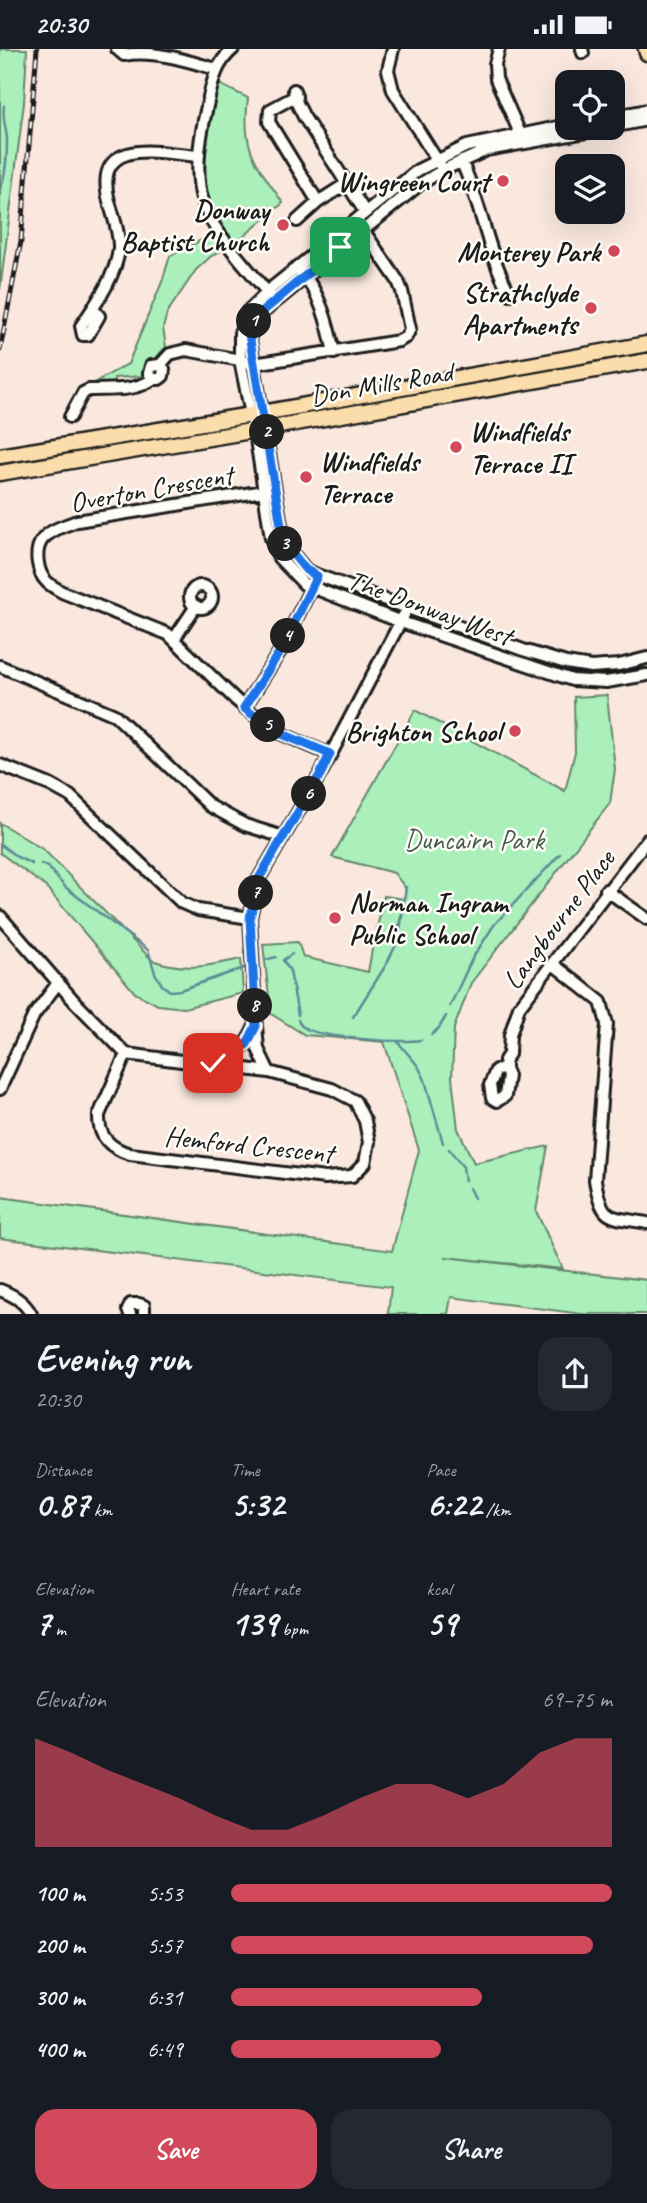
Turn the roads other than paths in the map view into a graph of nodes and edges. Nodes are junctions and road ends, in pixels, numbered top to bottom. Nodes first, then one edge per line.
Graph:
1 (117, 49) edge
2 (233, 49) edge
3 (393, 49) edge
4 (499, 49) edge
5 (131, 51) edge
6 (216, 69) junction
7 (647, 110) edge
8 (625, 114) edge
9 (647, 120) edge
10 (625, 124) edge
11 (555, 128) edge
12 (555, 134) edge
13 (522, 138) junction
14 (197, 156) junction
15 (436, 159) junction
16 (461, 161) junction
17 (443, 170) junction
18 (346, 184) junction
19 (318, 202) junction
20 (365, 212) junction
21 (355, 219) junction
22 (297, 221) dead end
23 (363, 229) junction
24 (297, 267) junction
25 (306, 277) junction
26 (267, 292) junction
27 (510, 294) dead end
28 (276, 302) junction
29 (93, 309) dead end
30 (647, 344) edge
31 (334, 353) junction
32 (240, 360) junction
33 (647, 361) edge
34 (254, 365) junction
35 (257, 414) junction
36 (70, 417) dead end
37 (260, 430) junction
38 (0, 456) edge
39 (0, 473) edge
40 (269, 490) junction
41 (317, 576) junction
42 (312, 588) junction
43 (196, 606) dead end
44 (407, 608) junction
45 (401, 622) junction
46 (174, 639) junction
47 (645, 658) edge
48 (559, 661) junction
49 (0, 666) edge
50 (647, 674) edge
51 (555, 675) junction
52 (244, 708) junction
53 (330, 754) junction
54 (0, 765) edge
55 (283, 837) junction
56 (647, 839) edge
57 (606, 890) junction
58 (0, 916) edge
59 (250, 918) junction
60 (647, 919) edge
61 (553, 964) junction
62 (58, 983) junction
63 (256, 1026) junction
64 (126, 1054) junction
65 (213, 1063) junction
66 (505, 1069) dead end
67 (269, 1072) junction
68 (0, 1089) edge
69 (647, 1223) edge
70 (0, 1290) edge
71 (31, 1314) edge
72 (130, 1314) edge
73 (144, 1314) edge

1 - 5 street
2 - 6 street
3 - 15 street
4 - 13 street
5 - 6 street
6 - 14 street
7 - 8 street
9 - 10 street
11 - 13 street
12 - 13 street
13 - 15 street
13 - 16 street
14 - 26 street
14 - 29 street
15 - 17 street
15 - 20 street
16 - 17 street
16 - 27 street
17 - 23 street
18 - 19 street
18 - 19 street
18 - 20 street
19 - 22 street
20 - 21 street
21 - 23 street
21 - 24 street
23 - 25 street
23 - 31 street
24 - 25 street
24 - 26 street
25 - 28 street
25 - 31 street
26 - 28 street
26 - 32 street
28 - 34 street
30 - 35 main road, Don Mills Road
31 - 34 street
32 - 34 street
32 - 35 street
32 - 36 street
33 - 37 main road, Don Mills Road
34 - 35 street
35 - 37 street, The Donway West
35 - 38 main road, Don Mills Road
37 - 39 main road, Don Mills Road
37 - 40 street, The Donway West
40 - 41 street, The Donway West
40 - 42 street, The Donway West
40 - 46 street, Overton Crescent
41 - 42 street
41 - 44 street, The Donway West
42 - 45 street, The Donway West
42 - 52 street
43 - 46 street
44 - 45 street
44 - 48 street, The Donway West
45 - 51 street, The Donway West
45 - 53 street
46 - 52 street, Overton Crescent
47 - 48 street, The Donway West
47 - 50 street
48 - 51 street
49 - 55 street
50 - 51 street, The Donway West
52 - 53 street, Overton Crescent
53 - 55 street
54 - 59 street
55 - 59 street
56 - 57 street, Langbourne Place
57 - 60 street
57 - 61 street, Langbourne Place
58 - 62 street
59 - 63 street
61 - 66 street, Langbourne Place
61 - 69 street
62 - 64 street
62 - 68 street
63 - 65 street
63 - 67 street
64 - 65 street
64 - 67 street, Hemford Crescent
65 - 67 street
70 - 71 street
72 - 73 street

